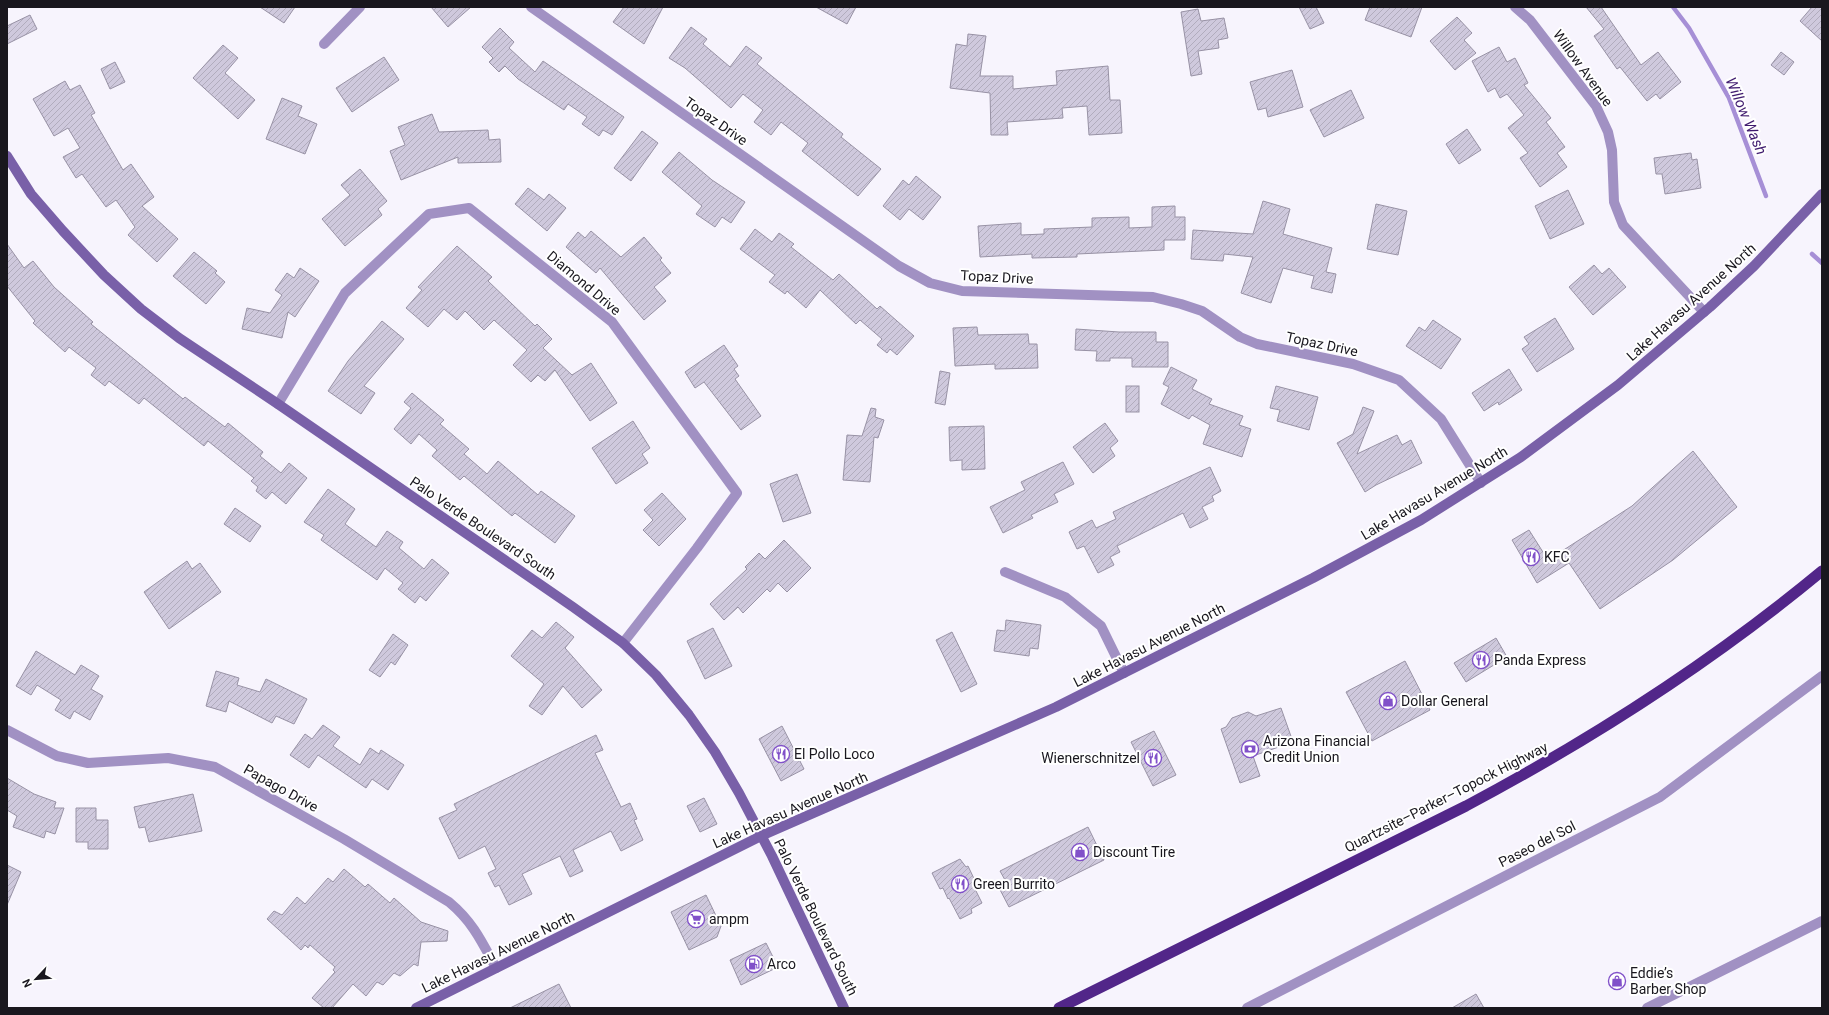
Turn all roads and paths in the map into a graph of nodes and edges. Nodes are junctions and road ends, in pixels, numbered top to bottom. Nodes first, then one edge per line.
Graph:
1 (360, 7) edge
2 (531, 7) edge
3 (1516, 7) edge
4 (324, 44) dead end
5 (7, 156) edge
6 (1822, 194) edge
7 (1704, 312) junction
8 (278, 404) junction
9 (1480, 483) junction
10 (1822, 571) edge
11 (1005, 572) dead end
12 (623, 643) junction
13 (1124, 673) junction
14 (1822, 676) edge
15 (7, 730) edge
16 (761, 836) junction
17 (1822, 921) edge
18 (496, 968) junction
19 (416, 1008) edge
20 (844, 1008) edge
21 (1059, 1008) edge
22 (1247, 1008) edge
23 (1647, 1008) edge

1 - 4 street
2 - 9 street, Topaz Drive
3 - 7 street, Willow Avenue
5 - 8 main road, Palo Verde Boulevard South
6 - 7 main road, Lake Havasu Avenue North
7 - 9 main road, Lake Havasu Avenue North
8 - 12 main road, Palo Verde Boulevard South
8 - 12 street, Diamond Drive
9 - 13 main road, Lake Havasu Avenue North
10 - 21 highway, Quartzsite–Parker–Topock Highway
11 - 13 street
12 - 16 main road, Palo Verde Boulevard South
13 - 16 main road, Lake Havasu Avenue North
14 - 22 street, Paseo del Sol
15 - 18 street, Papago Drive
16 - 18 main road, Lake Havasu Avenue North
16 - 20 main road, Palo Verde Boulevard South
17 - 23 street
18 - 19 main road, Lake Havasu Avenue North

